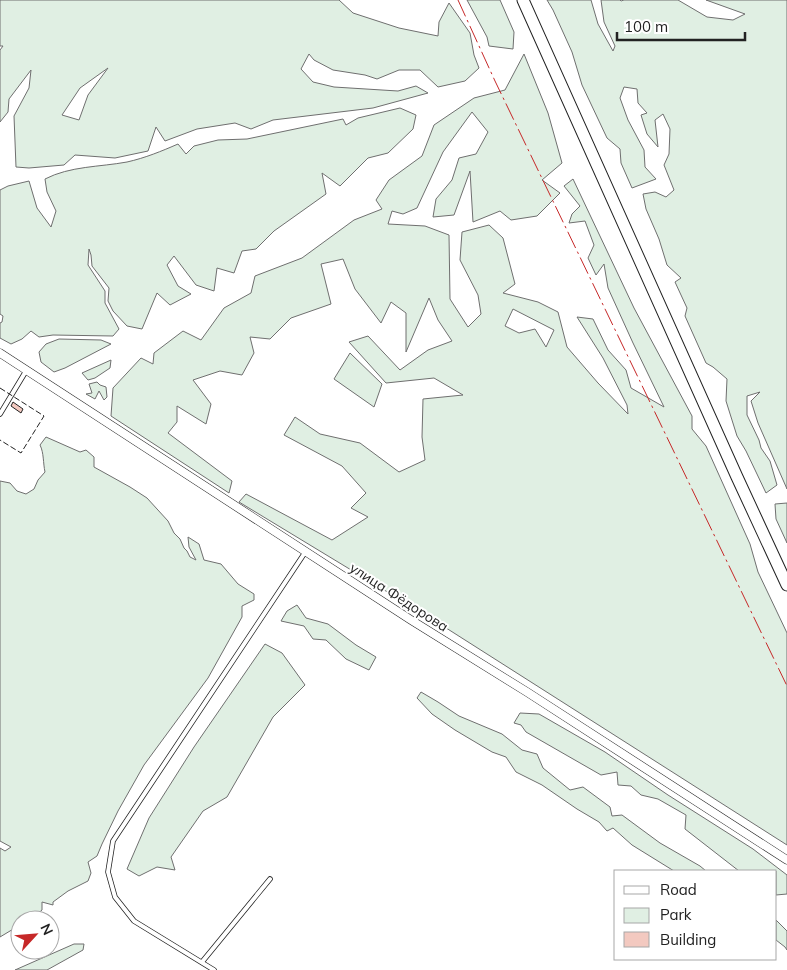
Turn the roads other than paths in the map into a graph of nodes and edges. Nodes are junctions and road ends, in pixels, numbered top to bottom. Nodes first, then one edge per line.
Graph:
1 (523, 0) edge
2 (0, 352) edge
3 (27, 370) junction
4 (0, 414) edge
5 (306, 552) junction
6 (787, 585) edge
7 (787, 860) edge
8 (270, 879) dead end
9 (202, 962) junction
10 (214, 970) edge

1 - 6 main road
2 - 3 street, улица Фёдорова
3 - 4 lane
3 - 5 street, улица Фёдорова
5 - 7 street, улица Фёдорова
5 - 9 lane
8 - 9 lane
9 - 10 lane

